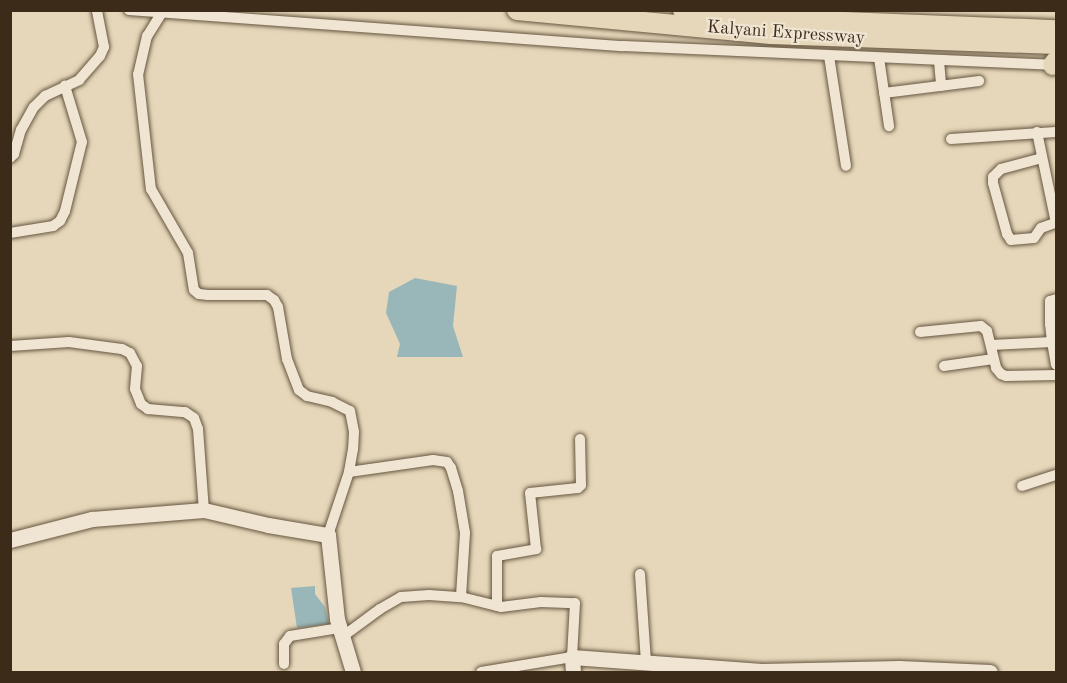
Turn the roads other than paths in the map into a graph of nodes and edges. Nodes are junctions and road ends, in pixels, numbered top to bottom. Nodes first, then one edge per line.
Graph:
1 (97, 10) edge
2 (129, 10) edge
3 (517, 10) edge
4 (683, 10) edge
5 (161, 14) junction
6 (931, 18) edge
7 (1056, 30) edge
8 (1056, 44) edge
9 (829, 56) junction
10 (879, 58) junction
11 (939, 61) junction
12 (1055, 64) edge
13 (979, 81) dead end
14 (65, 86) junction
15 (941, 86) junction
16 (884, 93) junction
17 (889, 126) dead end
18 (1037, 132) junction
19 (1056, 132) edge
20 (951, 139) dead end
21 (10, 158) edge
22 (1042, 158) junction
23 (846, 166) dead end
24 (1056, 223) edge
25 (10, 233) edge
26 (1056, 299) edge
27 (1053, 323) edge
28 (920, 332) dead end
29 (1052, 342) junction
30 (991, 345) junction
31 (10, 346) edge
32 (994, 359) junction
33 (1056, 364) edge
34 (944, 366) dead end
35 (1056, 375) edge
36 (580, 440) dead end
37 (349, 472) junction
38 (1056, 475) edge
39 (1022, 486) dead end
40 (204, 510) junction
41 (328, 535) junction
42 (10, 540) edge
43 (640, 574) dead end
44 (461, 597) junction
45 (497, 606) junction
46 (341, 633) junction
47 (646, 662) junction
48 (284, 664) dead end
49 (573, 665) edge
50 (810, 671) edge
51 (353, 672) edge
52 (481, 672) edge
53 (956, 672) edge
54 (990, 672) edge

1 - 14 street
2 - 5 street
3 - 8 highway, Kalyani Expressway
4 - 6 highway, Kalyani Expressway
5 - 9 street
5 - 37 street
6 - 7 highway, Kalyani Expressway
9 - 10 street
9 - 23 street
10 - 11 street
10 - 16 street
11 - 12 street
11 - 15 street
13 - 15 street
14 - 21 street
14 - 25 street
15 - 16 street
16 - 17 street
18 - 19 street
18 - 20 street
18 - 22 street
22 - 24 street
22 - 24 street
26 - 27 street
27 - 29 street
28 - 30 street
29 - 30 street
29 - 33 street
30 - 32 street
31 - 40 street
32 - 34 street
32 - 35 street
36 - 45 street
37 - 41 street
37 - 44 street
38 - 39 street
40 - 41 street
40 - 42 street
41 - 46 street
43 - 47 street
44 - 45 street
44 - 46 street
45 - 49 street
46 - 48 street
46 - 51 street
47 - 49 street
47 - 50 street
49 - 52 street
50 - 53 street
53 - 54 street

